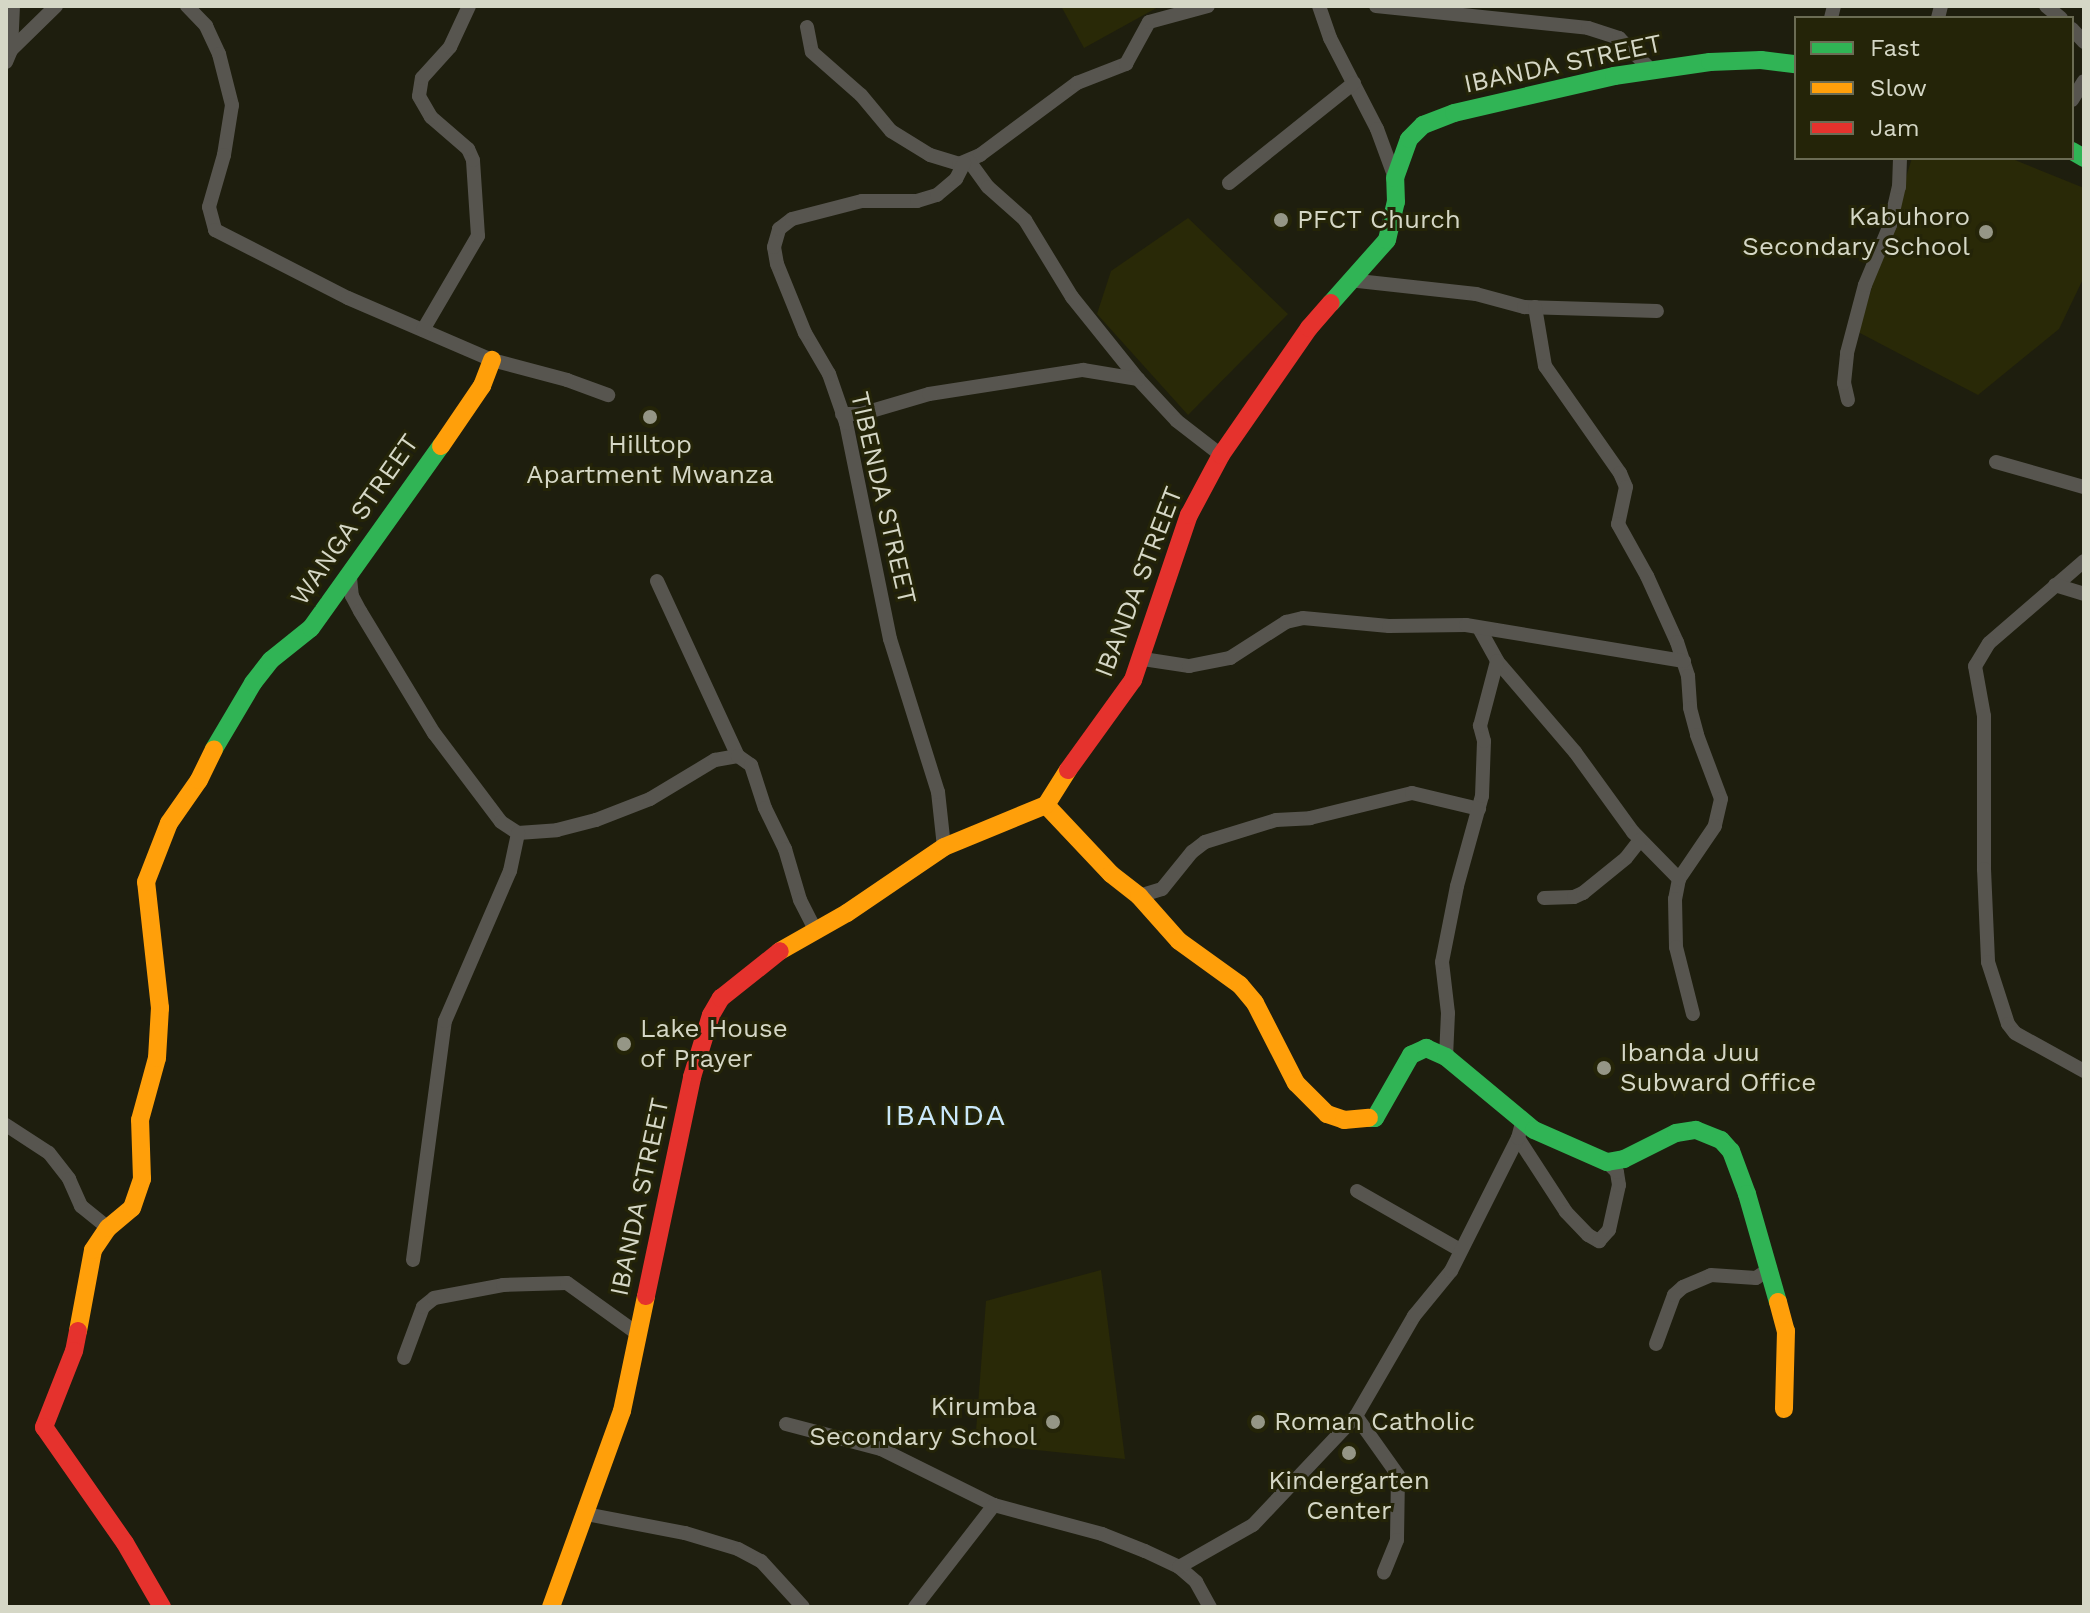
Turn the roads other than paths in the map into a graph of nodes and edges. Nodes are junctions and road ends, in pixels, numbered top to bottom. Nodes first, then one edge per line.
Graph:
1 (13, 6) edge
2 (56, 6) edge
3 (187, 6) edge
4 (469, 6) edge
5 (1208, 6) edge
6 (1319, 6) edge
7 (1376, 6) edge
8 (1523, 6) edge
9 (1533, 22) junction
10 (807, 27) dead end
11 (9, 56) edge
12 (1794, 64) edge
13 (1651, 70) junction
14 (1354, 83) junction
15 (1900, 160) edge
16 (966, 162) junction
17 (1395, 178) junction
18 (1229, 183) dead end
19 (1353, 278) junction
20 (1535, 307) junction
21 (1657, 311) dead end
22 (423, 330) junction
23 (492, 360) junction
24 (1138, 379) junction
25 (608, 395) dead end
26 (1848, 400) dead end
27 (842, 414) junction
28 (1221, 455) junction
29 (1996, 462) dead end
30 (2084, 487) edge
31 (2084, 561) edge
32 (350, 578) junction
33 (657, 581) dead end
34 (2055, 585) junction
35 (2084, 594) edge
36 (1479, 628) junction
37 (1143, 659) junction
38 (1497, 661) junction
39 (1684, 661) junction
40 (738, 756) junction
41 (1046, 805) junction
42 (1479, 809) junction
43 (518, 833) junction
44 (1640, 840) junction
45 (944, 847) junction
46 (1679, 879) junction
47 (1139, 896) junction
48 (1544, 898) dead end
49 (815, 929) junction
50 (1693, 1014) dead end
51 (1446, 1057) junction
52 (2084, 1071) edge
53 (6, 1125) edge
54 (1520, 1130) junction
55 (1607, 1162) junction
56 (1357, 1191) dead end
57 (108, 1228) junction
58 (1460, 1250) junction
59 (413, 1260) dead end
60 (1768, 1270) junction
61 (638, 1334) junction
62 (1656, 1344) dead end
63 (404, 1358) dead end
64 (1784, 1409) dead end
65 (1356, 1416) junction
66 (786, 1424) dead end
67 (994, 1505) junction
68 (586, 1514) junction
69 (1179, 1567) junction
70 (1384, 1572) dead end
71 (162, 1607) edge
72 (551, 1607) edge
73 (803, 1607) edge
74 (915, 1607) edge
75 (1210, 1607) edge

1 - 11 street
2 - 11 street
3 - 22 street
4 - 22 street
5 - 16 street
6 - 14 street
7 - 9 street
8 - 9 street
9 - 13 street
10 - 16 street
12 - 13 street, IBANDA STREET
13 - 17 street, IBANDA STREET
14 - 17 street
14 - 18 street
15 - 26 street
16 - 24 street
16 - 27 street, TIBENDA STREET
17 - 19 street, IBANDA STREET
19 - 20 street
19 - 28 street, IBANDA STREET
20 - 21 street
20 - 39 street
22 - 23 street
23 - 25 street
23 - 32 street, WANGA STREET
24 - 27 street
24 - 28 street
27 - 45 street, TIBENDA STREET
28 - 37 street, IBANDA STREET
29 - 30 street
31 - 34 street
32 - 43 street
32 - 57 street, WANGA STREET
33 - 40 street
34 - 35 street
34 - 52 street
36 - 37 street
36 - 38 street
36 - 39 street
37 - 41 street, IBANDA STREET
38 - 42 street
38 - 44 street
39 - 46 street
40 - 43 street
40 - 49 street
41 - 45 street, IBANDA STREET
41 - 47 street
42 - 47 street
42 - 51 street
43 - 59 street
44 - 46 street
44 - 48 street
45 - 49 street, IBANDA STREET
46 - 50 street
47 - 51 street
49 - 61 street, IBANDA STREET
51 - 54 street
53 - 57 street
54 - 55 street
54 - 55 street
54 - 58 street
55 - 60 street
56 - 58 street
57 - 71 street, WANGA STREET
58 - 65 street
60 - 62 street
60 - 64 street
61 - 63 street
61 - 68 street, IBANDA STREET
65 - 69 street
65 - 70 street
66 - 67 street
67 - 69 street
67 - 74 street
68 - 72 street, IBANDA STREET
68 - 73 street
69 - 75 street

